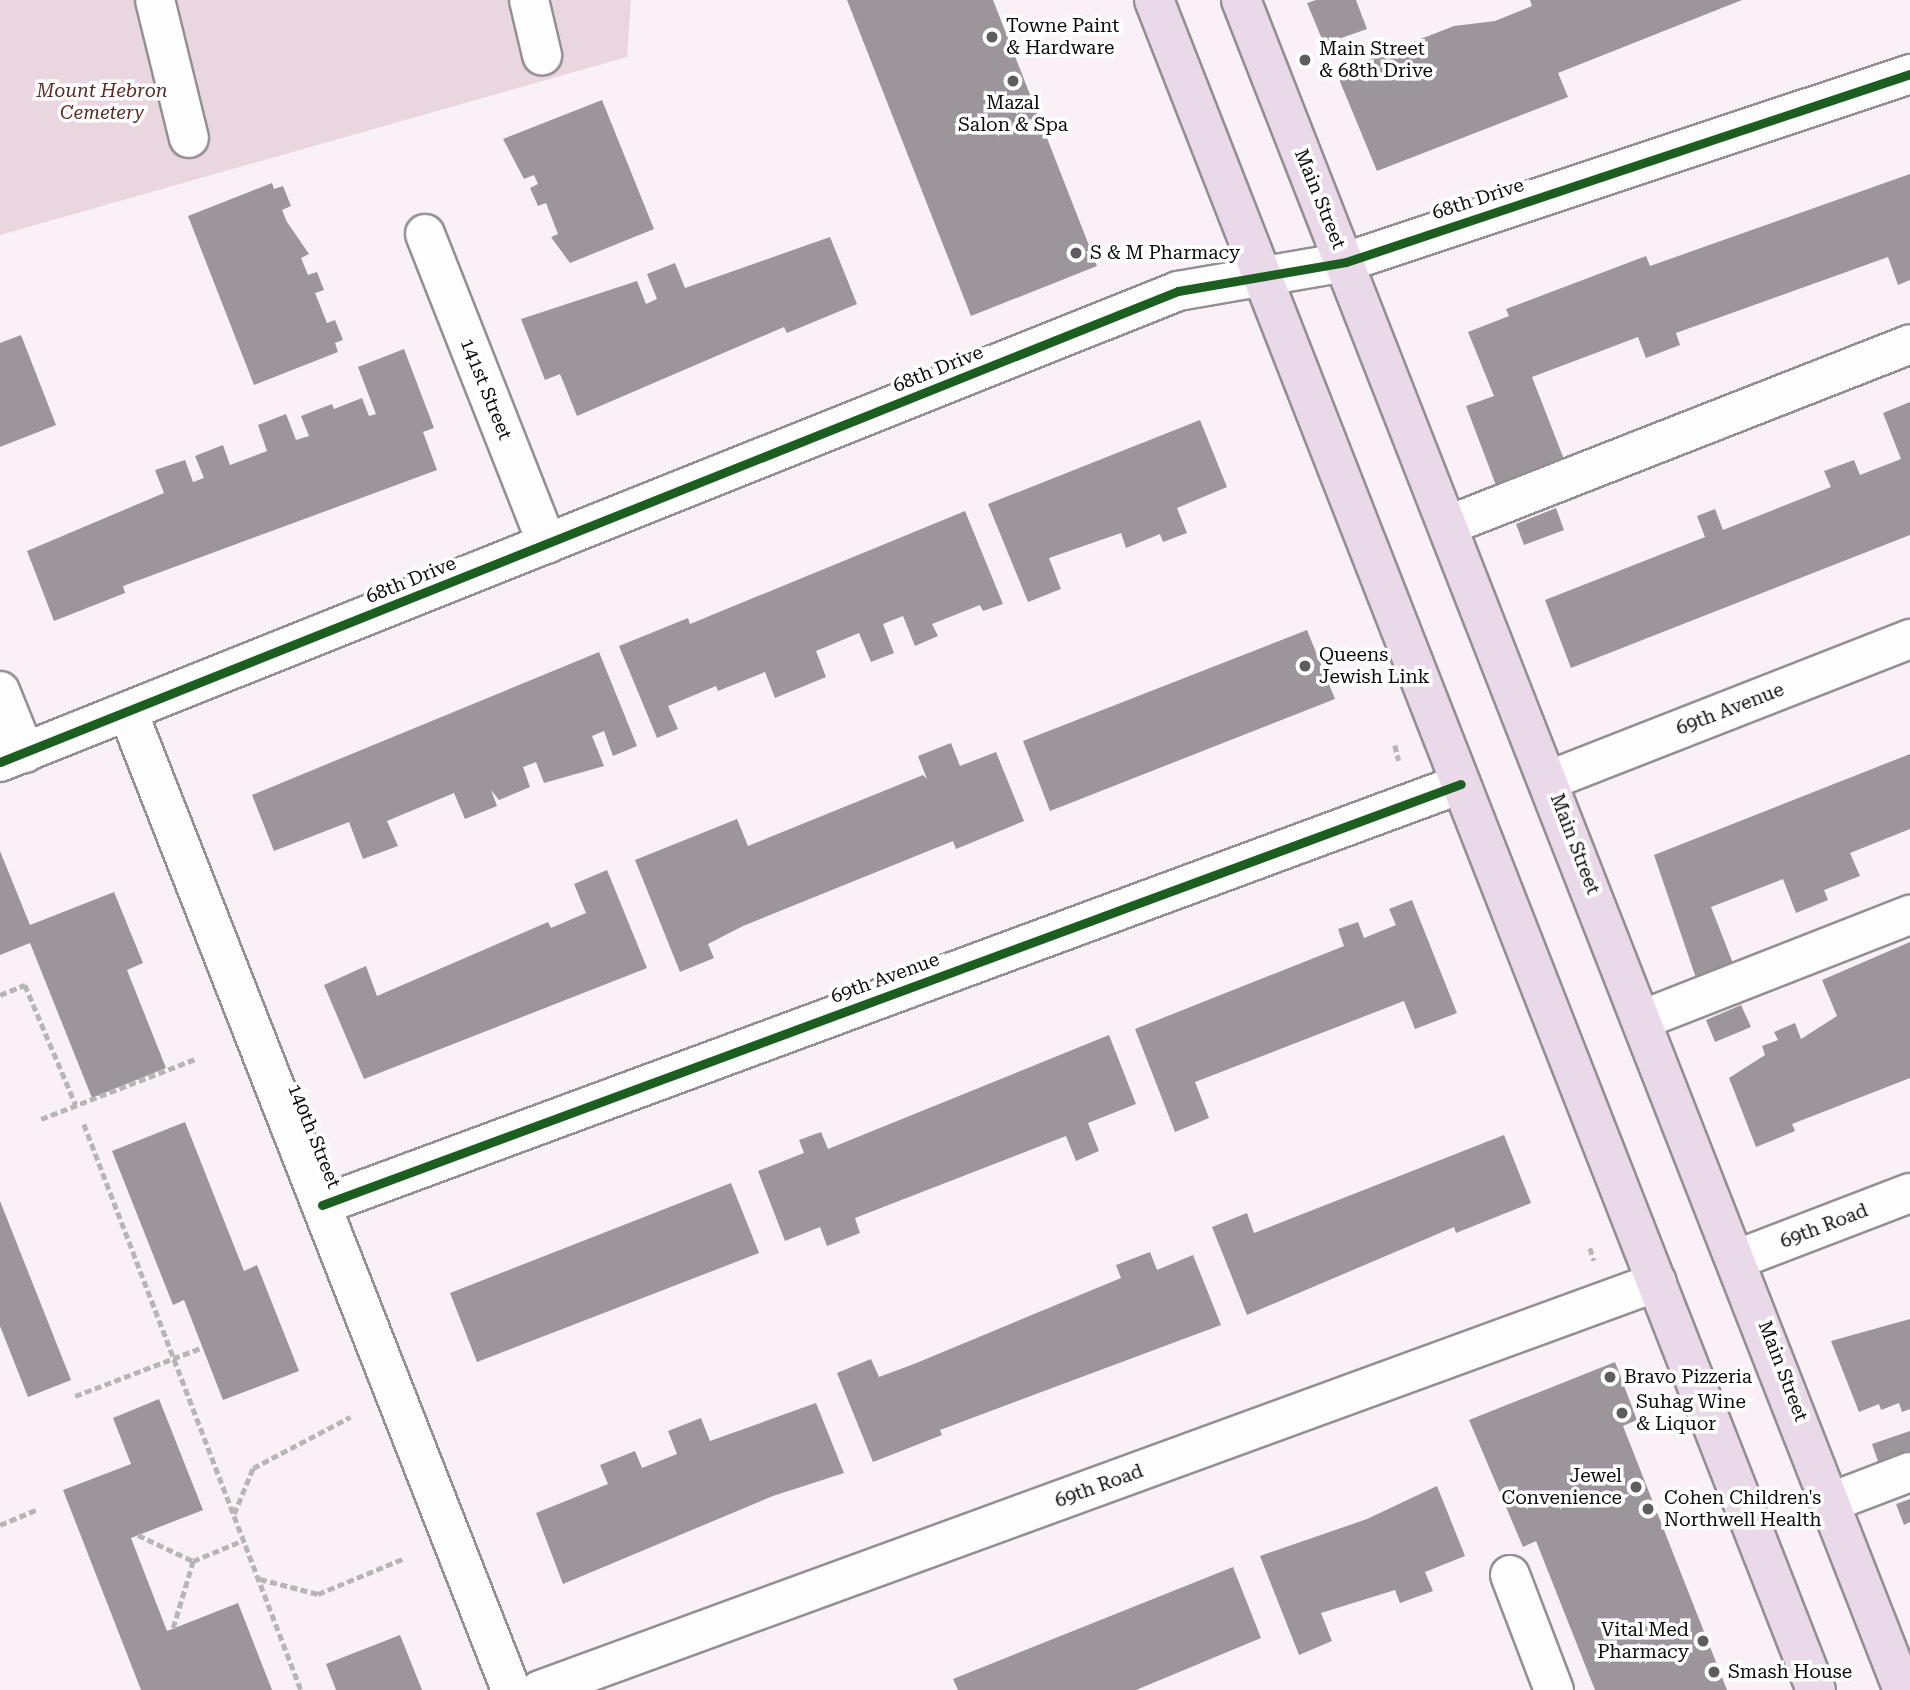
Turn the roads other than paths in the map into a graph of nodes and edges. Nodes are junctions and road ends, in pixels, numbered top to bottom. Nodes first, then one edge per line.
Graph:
1 (155, 0) edge
2 (528, 0) edge
3 (1154, 0) edge
4 (1249, 2) edge
5 (542, 55) dead end
6 (1910, 74) edge
7 (189, 138) dead end
8 (425, 234) dead end
9 (1346, 262) junction
10 (1264, 277) junction
11 (1910, 344) edge
12 (1449, 525) junction
13 (547, 544) junction
14 (1910, 639) edge
15 (0, 691) edge
16 (128, 712) junction
17 (13, 757) edge
18 (1550, 780) junction
19 (1461, 784) junction
20 (1910, 915) edge
21 (1644, 1020) junction
22 (1910, 1193) edge
23 (322, 1205) junction
24 (1738, 1259) junction
25 (1657, 1282) junction
26 (1910, 1472) edge
27 (1834, 1501) junction
28 (1510, 1575) dead end
29 (511, 1690) edge
30 (540, 1690) edge
31 (1554, 1690) edge
32 (1816, 1690) edge
33 (1903, 1690) edge

1 - 7 street
2 - 5 street
3 - 10 main road
4 - 9 main road, Main Street
6 - 9 street, 68th Drive
8 - 13 street, 141st Street
9 - 10 street, 68th Drive
9 - 12 main road, Main Street
10 - 13 street, 68th Drive
10 - 19 main road
11 - 12 street
12 - 18 main road, Main Street
13 - 16 street, 68th Drive
14 - 18 street, 69th Avenue
15 - 17 street
16 - 17 street, 68th Drive
16 - 23 street, 140th Street
18 - 21 main road, Main Street
19 - 23 street, 69th Avenue
19 - 25 main road
20 - 21 street
21 - 24 main road, Main Street
22 - 24 street, 69th Road
23 - 29 street, 140th Street
24 - 27 main road, Main Street
25 - 30 street, 69th Road
25 - 32 main road
26 - 27 street
27 - 33 main road, Main Street
28 - 31 street

